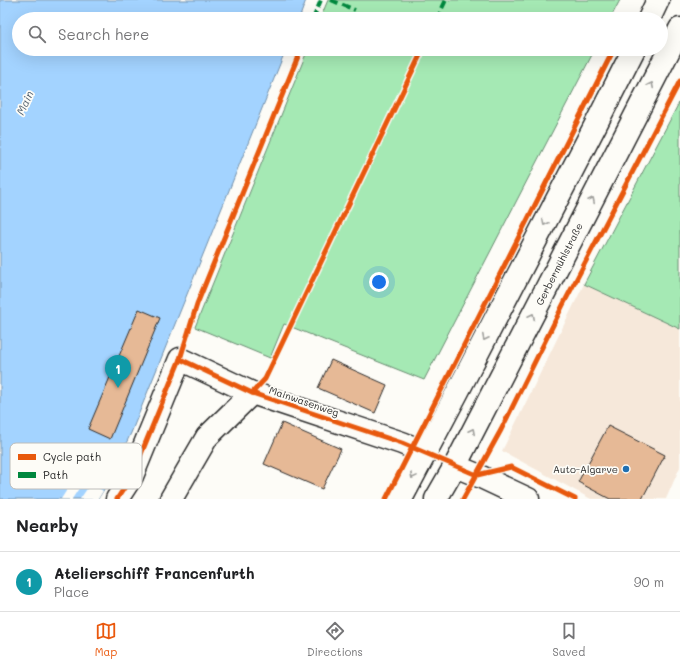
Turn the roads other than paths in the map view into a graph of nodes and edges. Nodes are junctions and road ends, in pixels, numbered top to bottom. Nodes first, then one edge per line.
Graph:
1 (658, 0) edge
2 (652, 12) edge
3 (680, 29) edge
4 (668, 52) edge
5 (630, 56) edge
6 (666, 56) edge
7 (252, 393) junction
8 (142, 452) edge
9 (426, 453) junction
10 (455, 466) junction
11 (124, 489) edge
12 (117, 499) edge
13 (171, 499) edge
14 (401, 499) edge
15 (436, 499) edge
16 (528, 499) edge

1 - 2 main road
4 -> 3 main road, Gerbermühlstraße
5 -> 9 main road
10 -> 6 main road, Gerbermühlstraße
7 - 8 main road, Mainwasenweg
7 - 9 main road, Mainwasenweg
7 - 13 main road
9 - 10 main road, Mainwasenweg
9 -> 14 main road
10 - 15 main road, Gerbermühlstraße
10 - 16 main road, Mainwasenweg
11 - 12 main road, Mainwasenweg

